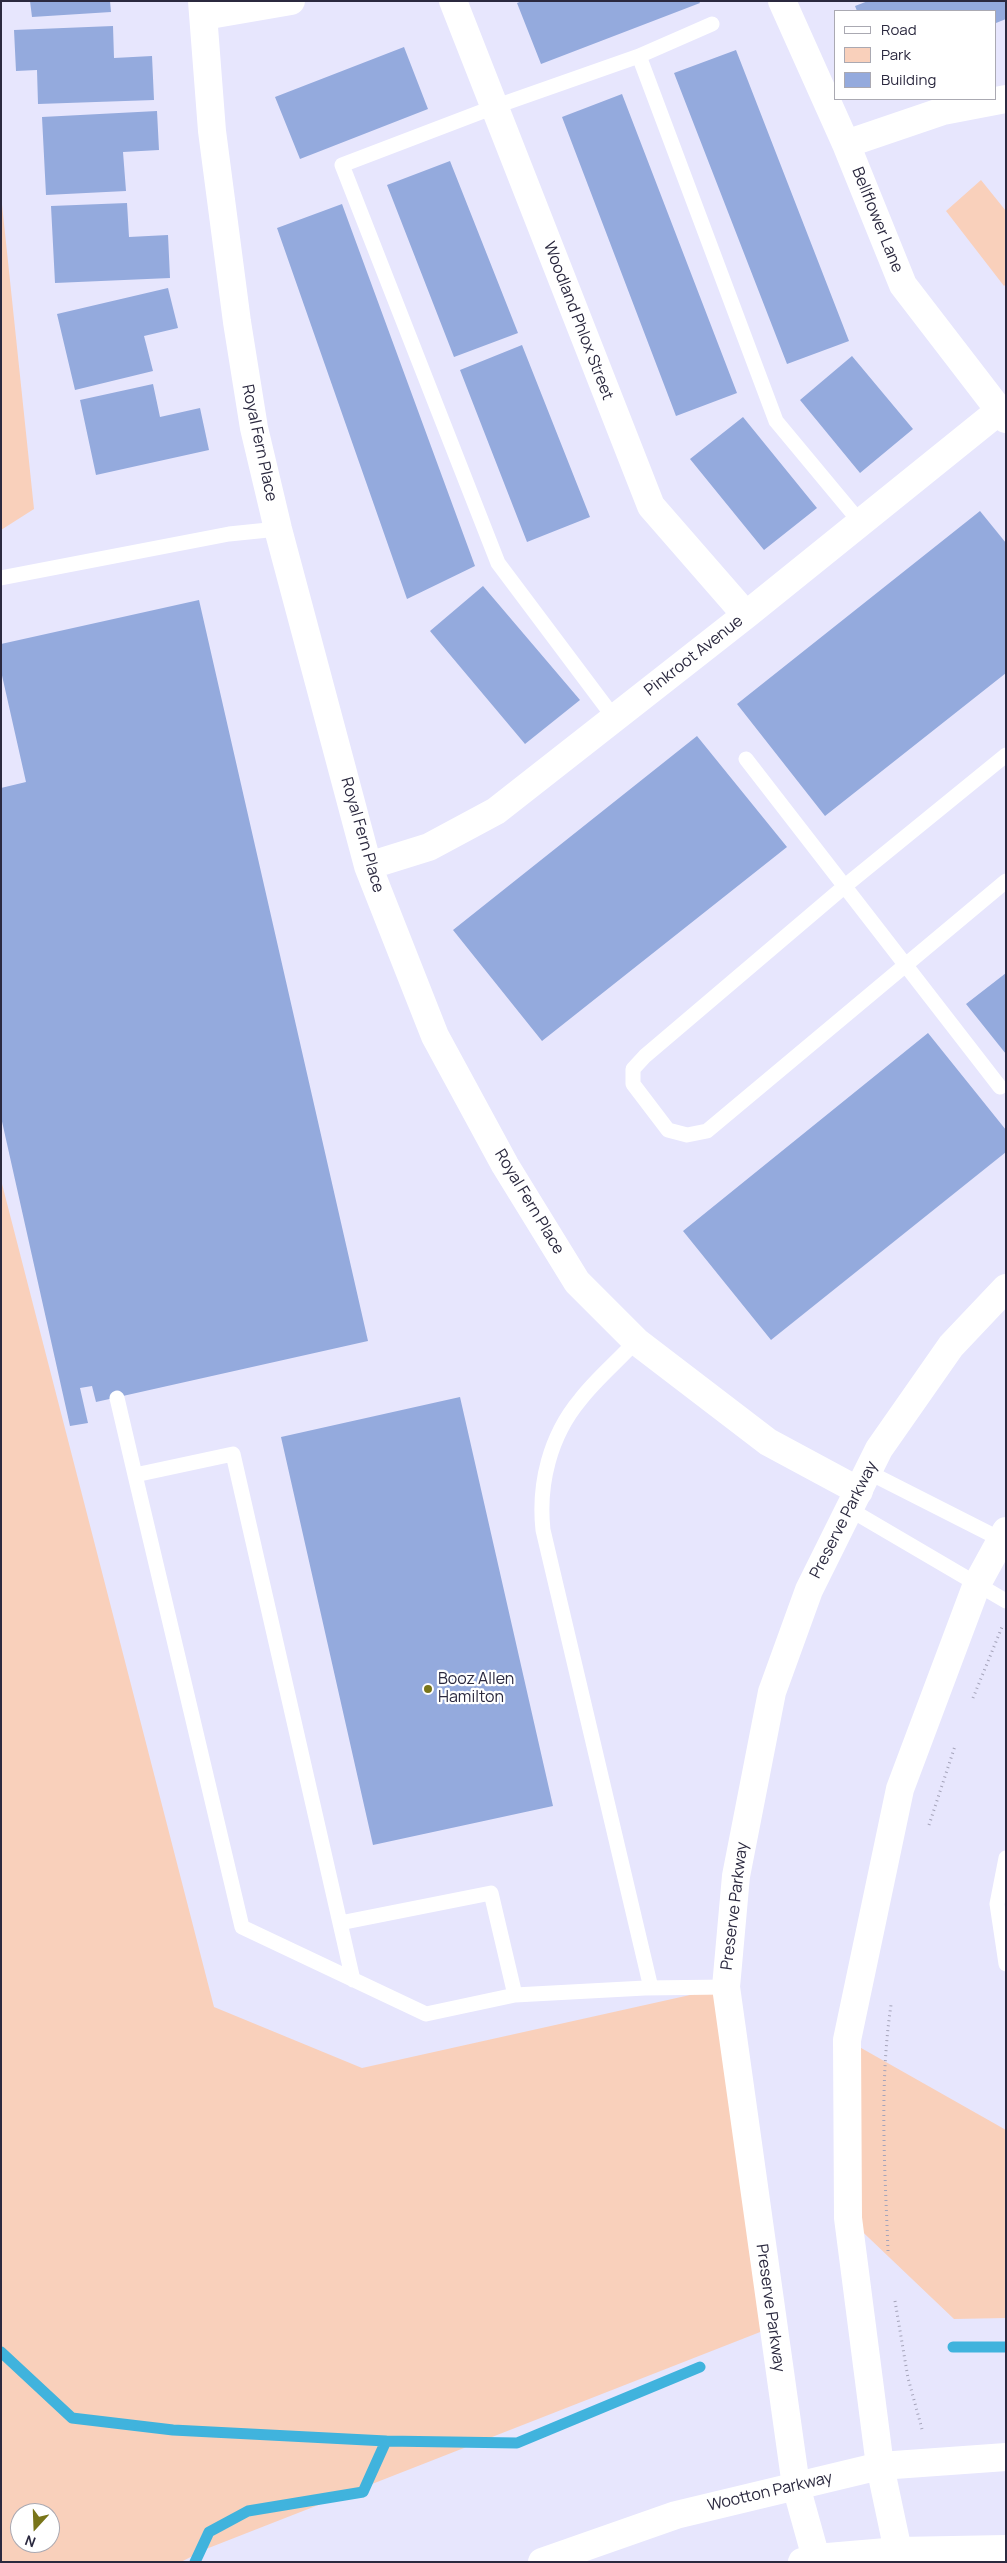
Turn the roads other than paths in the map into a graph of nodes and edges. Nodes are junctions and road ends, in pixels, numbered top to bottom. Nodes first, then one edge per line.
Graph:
1 (290, 1) edge
2 (453, 1) edge
3 (782, 1) edge
4 (203, 9) edge
5 (712, 24) dead end
6 (639, 56) junction
7 (1006, 99) edge
8 (494, 107) junction
9 (846, 144) junction
10 (1002, 415) edge
11 (860, 522) junction
12 (278, 529) junction
13 (1, 578) edge
14 (746, 615) junction
15 (614, 720) junction
16 (1006, 755) edge
17 (746, 759) dead end
18 (368, 866) junction
19 (1006, 881) edge
20 (845, 886) junction
21 (906, 965) junction
22 (1000, 1087) dead end
23 (1006, 1288) edge
24 (636, 1342) junction
25 (117, 1398) dead end
26 (136, 1475) junction
27 (859, 1491) junction
28 (1004, 1538) edge
29 (977, 1584) junction
30 (1006, 1601) edge
31 (1006, 1858) edge
32 (340, 1923) junction
33 (1006, 1964) edge
34 (353, 1980) junction
35 (726, 1987) junction
36 (651, 1988) junction
37 (515, 1995) junction
38 (1006, 2457) edge
39 (880, 2466) junction
40 (796, 2486) junction
41 (1006, 2549) edge
42 (898, 2552) junction
43 (809, 2560) edge
44 (542, 2562) edge

1 - 4 street
2 - 8 street, Woodland Phlox Street
3 - 9 street, Bellflower Lane
4 - 12 street, Royal Fern Place
5 - 6 lane
6 - 8 lane
6 - 11 lane
7 - 9 street
8 - 14 street, Woodland Phlox Street
8 - 15 lane
9 - 10 street, Bellflower Lane
10 - 11 street, Pinkroot Avenue
11 - 14 street, Pinkroot Avenue
12 - 13 lane
12 - 18 street, Royal Fern Place
14 - 15 street, Pinkroot Avenue
15 - 18 street, Pinkroot Avenue
16 - 20 lane
17 - 20 lane
18 - 24 street, Royal Fern Place
19 - 21 lane
20 - 21 lane
20 - 21 lane
21 - 22 lane
23 - 27 street, Preserve Parkway
24 - 27 street, Royal Fern Place
24 - 36 lane
25 - 26 lane
26 - 32 lane
26 - 34 lane
27 - 28 lane
27 - 29 lane
27 - 35 street, Preserve Parkway
28 - 29 street
29 - 30 lane
29 - 39 street
31 - 33 lane
32 - 34 lane
32 - 37 lane
34 - 37 lane
35 - 36 lane
35 - 40 street, Preserve Parkway
36 - 37 lane
38 - 39 street, Wootton Parkway
39 - 40 street, Wootton Parkway
39 - 42 street
40 - 43 street, Preserve Parkway
40 - 44 street, Wootton Parkway
41 - 42 street
42 - 43 street

